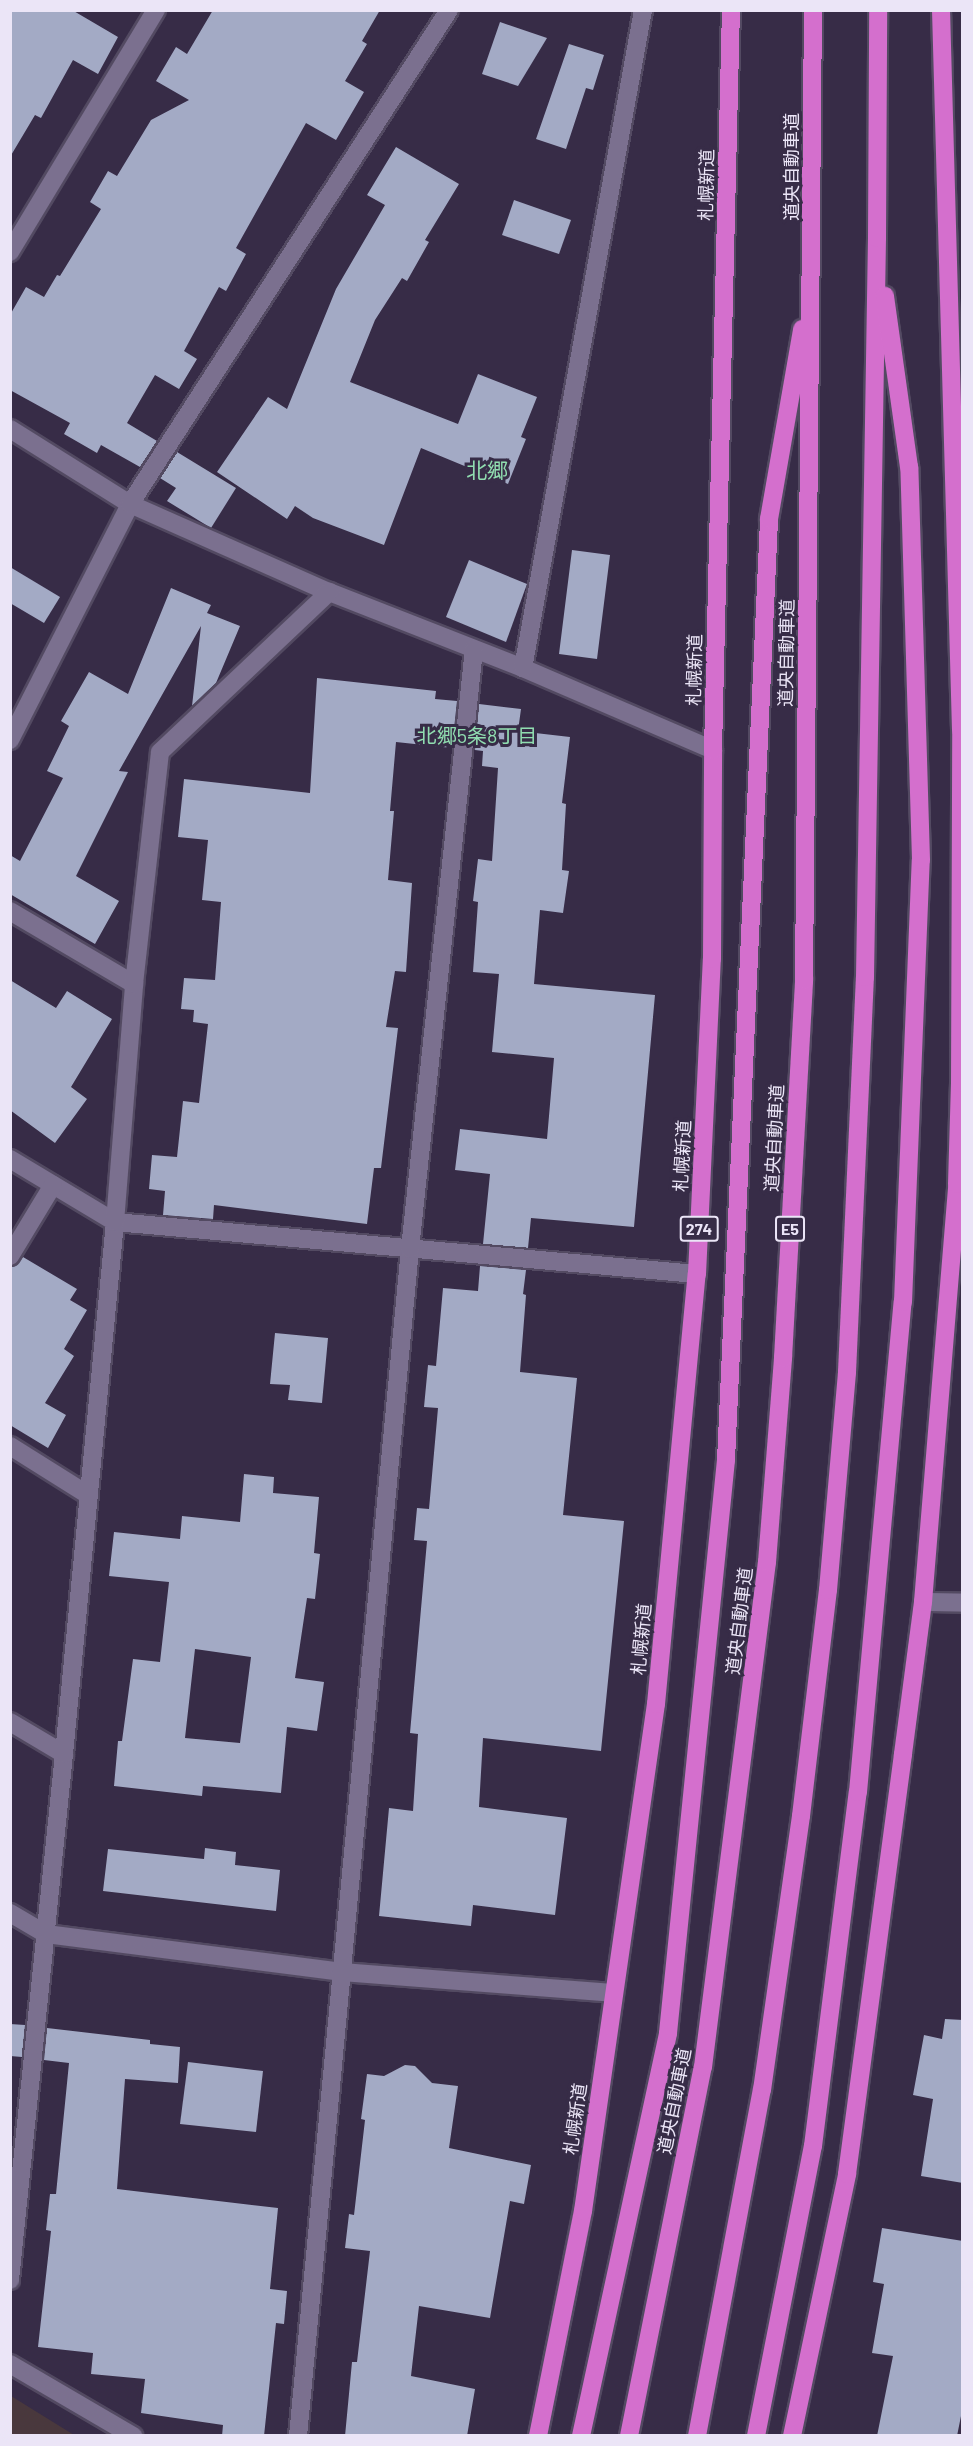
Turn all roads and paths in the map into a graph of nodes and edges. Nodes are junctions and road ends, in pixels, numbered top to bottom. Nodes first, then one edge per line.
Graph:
1 (156, 10) edge
2 (449, 10) edge
3 (643, 10) edge
4 (731, 10) edge
5 (813, 10) edge
6 (878, 10) edge
7 (941, 10) edge
8 (878, 238) junction
9 (10, 252) edge
10 (811, 275) junction
11 (10, 429) edge
12 (130, 504) junction
13 (329, 592) junction
14 (474, 649) junction
15 (523, 668) junction
16 (962, 730) edge
17 (10, 740) edge
18 (713, 750) junction
19 (10, 911) edge
20 (134, 984) junction
21 (10, 1159) edge
22 (53, 1185) junction
23 (115, 1222) junction
24 (411, 1249) junction
25 (10, 1256) edge
26 (697, 1274) junction
27 (10, 1446) edge
28 (88, 1495) junction
29 (923, 1602) junction
30 (963, 1603) edge
31 (10, 1722) edge
32 (64, 1754) junction
33 (10, 1913) edge
34 (46, 1934) junction
35 (341, 1972) junction
36 (613, 1993) junction
37 (10, 2280) edge
38 (10, 2364) edge
39 (134, 2436) edge
40 (298, 2436) edge
41 (537, 2436) edge
42 (581, 2436) edge
43 (629, 2436) edge
44 (697, 2436) edge
45 (756, 2436) edge
46 (792, 2436) edge

1 - 9 street
2 - 12 street
3 - 15 street
4 - 18 highway, 札幌新道 / 274
5 - 10 highway, 道央自動車道 / E5
6 - 8 highway
7 - 16 highway
8 - 44 highway
8 - 45 highway
10 - 42 highway
10 - 43 highway, 道央自動車道 / E5
11 - 12 street
12 - 13 street
12 - 17 street
13 - 14 street
13 - 20 street
14 - 15 street
14 - 24 street
15 - 18 street
16 - 29 highway
18 - 26 highway, 札幌新道 / 274
19 - 20 street
20 - 23 street
21 - 22 street
22 - 23 street
22 - 25 street
23 - 24 street
23 - 28 street
24 - 26 street
24 - 35 street
26 - 36 highway, 札幌新道 / 274
27 - 28 street
28 - 32 street
29 - 30 street
29 - 46 highway
31 - 32 street
32 - 34 street
33 - 34 street
34 - 35 street
34 - 37 street
35 - 36 street
35 - 40 street
36 - 41 highway, 札幌新道 / 274
38 - 39 street

